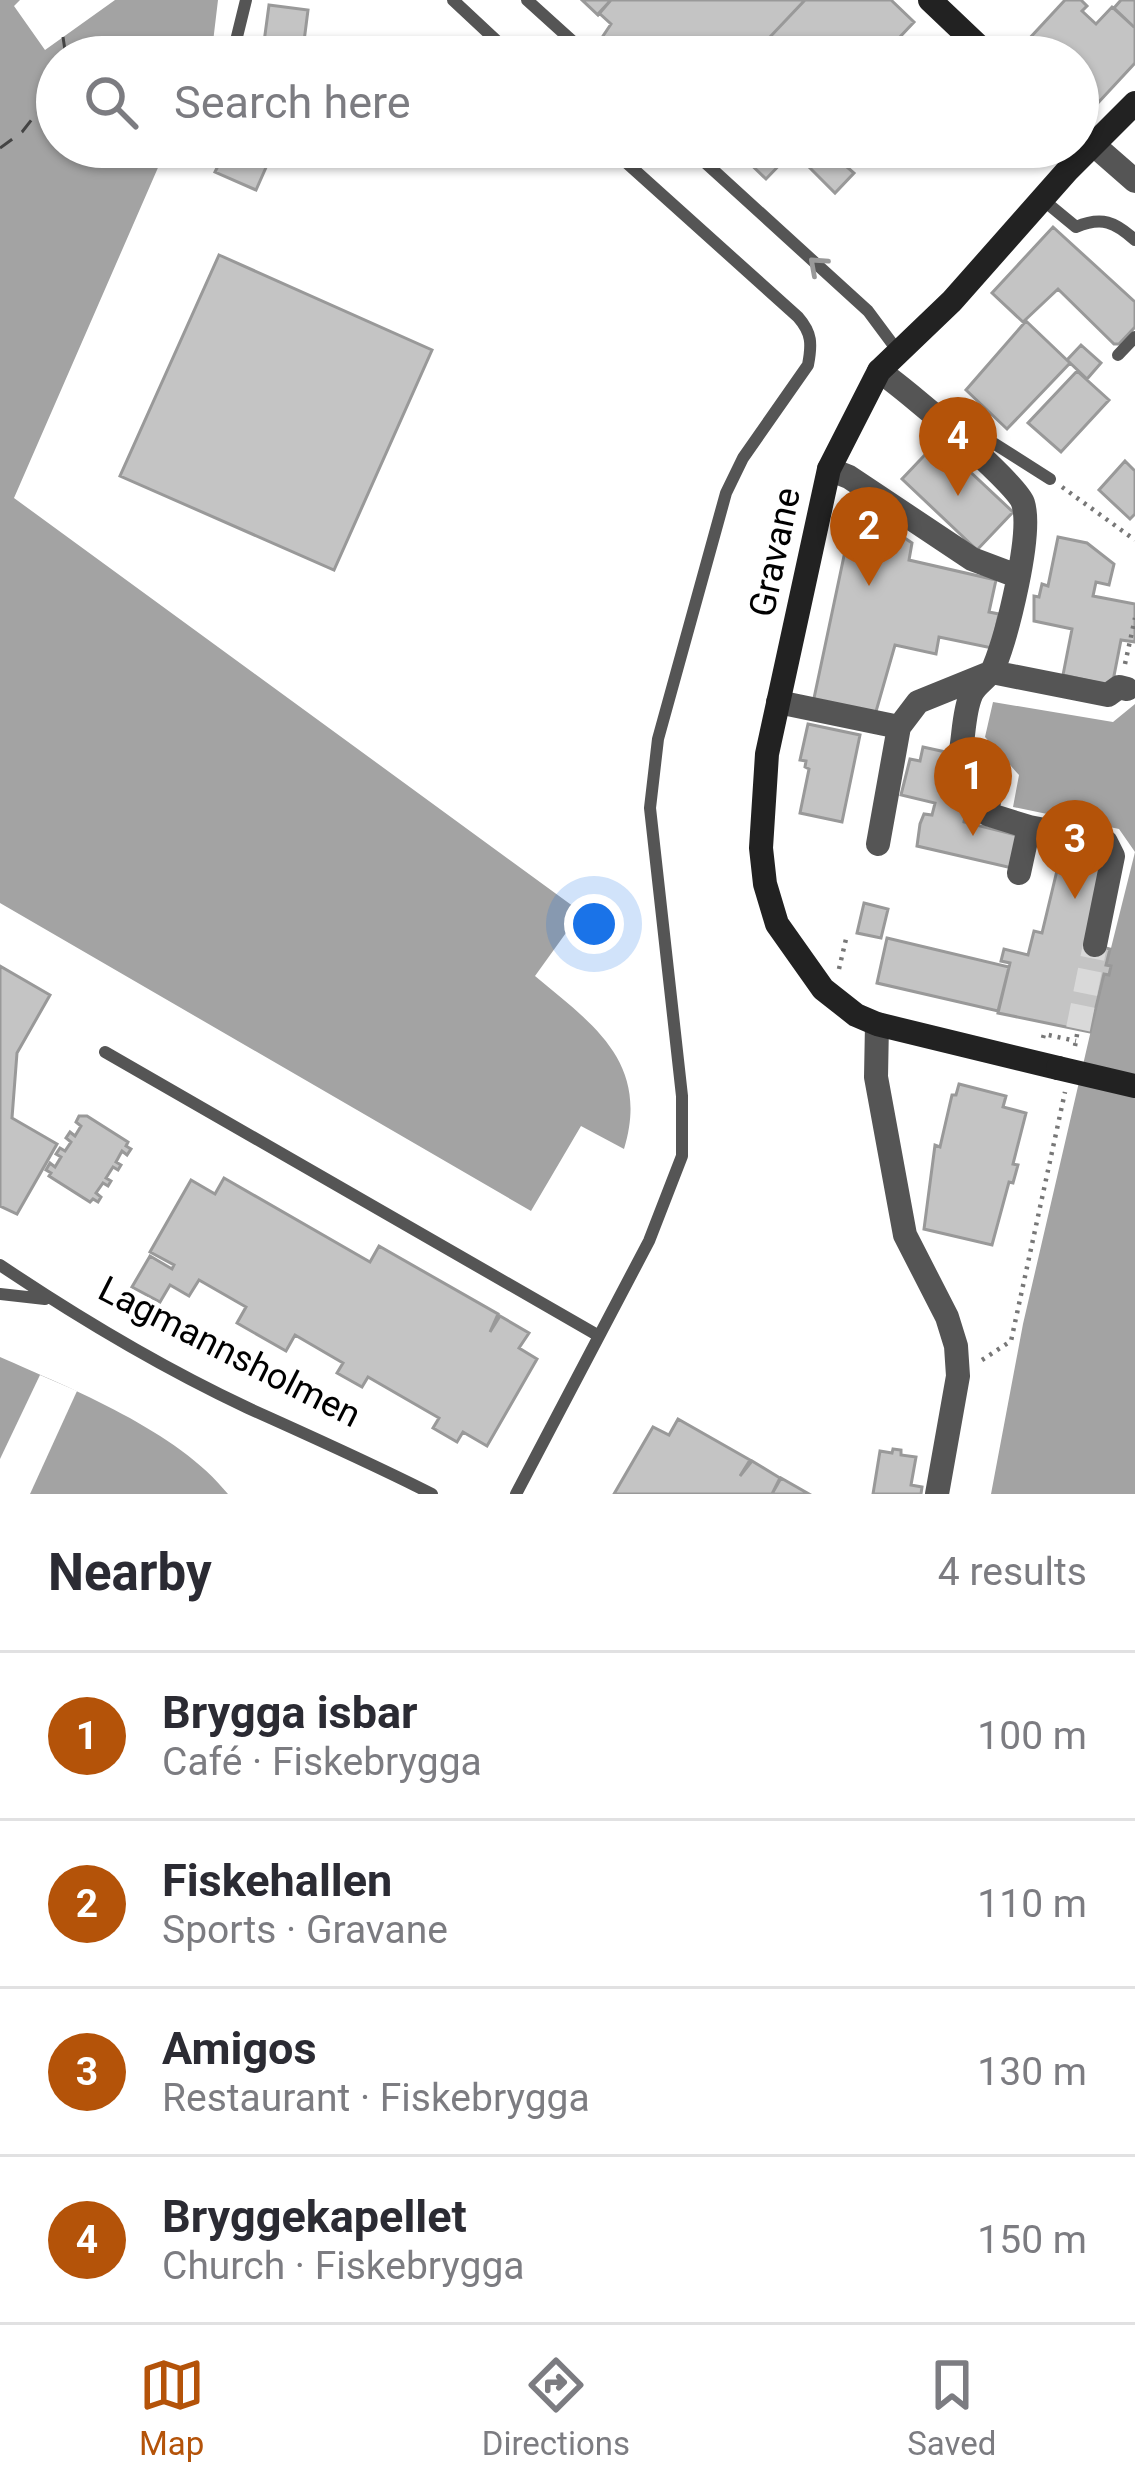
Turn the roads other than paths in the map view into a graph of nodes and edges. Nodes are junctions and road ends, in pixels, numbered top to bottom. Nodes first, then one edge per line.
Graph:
1 (246, 0) edge
2 (453, 0) edge
3 (527, 0) edge
4 (930, 0) edge
5 (237, 36) edge
6 (492, 36) edge
7 (567, 36) edge
8 (968, 36) edge
9 (1135, 103) edge
10 (1099, 129) edge
11 (1099, 150) edge
12 (631, 168) edge
13 (711, 168) edge
14 (1065, 168) edge
15 (1135, 181) edge
16 (1042, 200) junction
17 (1135, 240) edge
18 (1135, 338) edge
19 (897, 350) junction
20 (1118, 355) dead end
21 (879, 371) junction
22 (829, 469) junction
23 (1050, 479) road end
24 (1016, 576) junction
25 (992, 672) junction
26 (1123, 688) road end
27 (778, 702) junction
28 (898, 728) junction
29 (1029, 827) junction
30 (878, 844) dead end
31 (1019, 873) dead end
32 (1096, 945) tunnel mouth
33 (877, 1024) junction
34 (105, 1052) dead end
35 (1135, 1086) edge
36 (0, 1265) edge
37 (0, 1294) edge
38 (52, 1300) junction
39 (599, 1336) junction
40 (432, 1494) edge
41 (516, 1494) edge
42 (937, 1494) edge

1 - 5 lane
2 - 6 lane
3 - 7 lane
4 - 8 street
9 - 10 street, Gravane
11 - 15 street
12 - 39 lane
19 -> 13 lane
14 - 16 street, Gravane
16 - 17 lane
16 - 19 street, Gravane
18 - 20 lane
19 - 21 street, Gravane
21 - 22 street, Gravane
21 - 23 lane
21 - 24 street
22 - 24 street
22 - 27 street, Gravane
24 - 25 street
25 - 26 street
25 - 28 street
25 - 29 street
27 - 28 street
27 - 33 street, Gravane
28 - 30 street
29 - 31 street
29 - 32 street
33 - 35 street, Gravane, bridge
33 - 42 street
34 - 39 lane
36 - 38 lane, Lagmannsholmen
37 - 38 lane
38 - 40 lane, Lagmannsholmen
39 - 41 lane

